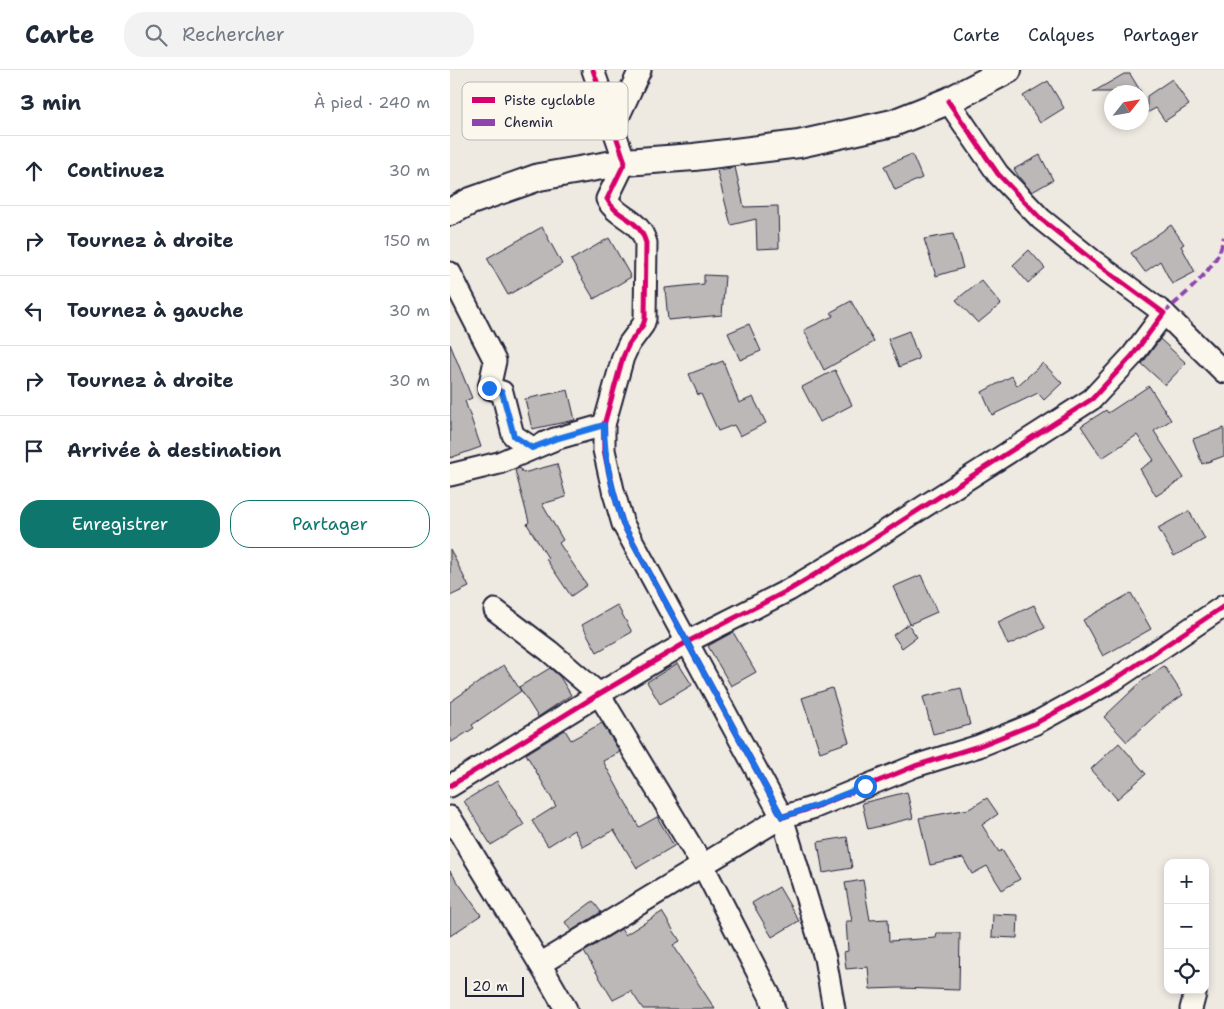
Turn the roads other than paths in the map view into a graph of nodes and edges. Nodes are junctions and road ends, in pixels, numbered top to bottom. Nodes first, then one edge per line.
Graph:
1 (593, 70) edge
2 (640, 70) edge
3 (1008, 70) edge
4 (597, 82) edge
5 (628, 96) edge
6 (948, 101) junction
7 (617, 140) edge
8 (625, 162) junction
9 (450, 212) edge
10 (450, 273) edge
11 (1164, 313) junction
12 (1224, 372) edge
13 (604, 425) junction
14 (555, 439) junction
15 (450, 475) edge
16 (1224, 606) edge
17 (495, 610) dead end
18 (687, 642) junction
19 (599, 694) junction
20 (450, 786) edge
21 (450, 817) edge
22 (782, 817) junction
23 (703, 866) junction
24 (540, 964) junction
25 (566, 1009) edge
26 (774, 1009) edge
27 (834, 1009) edge

1 - 4 street
2 - 5 street
3 - 6 main road
6 - 8 main road
6 - 11 street
7 - 8 street
8 - 9 main road
8 - 13 street
10 - 14 street
11 - 12 street
11 - 18 street
13 - 14 street
13 - 18 street
14 - 15 street
16 - 22 street
17 - 19 street
18 - 19 street
18 - 22 street
19 - 20 street
19 - 23 street
21 - 24 street
22 - 23 street
22 - 27 street
23 - 24 street
23 - 26 street
24 - 25 street

